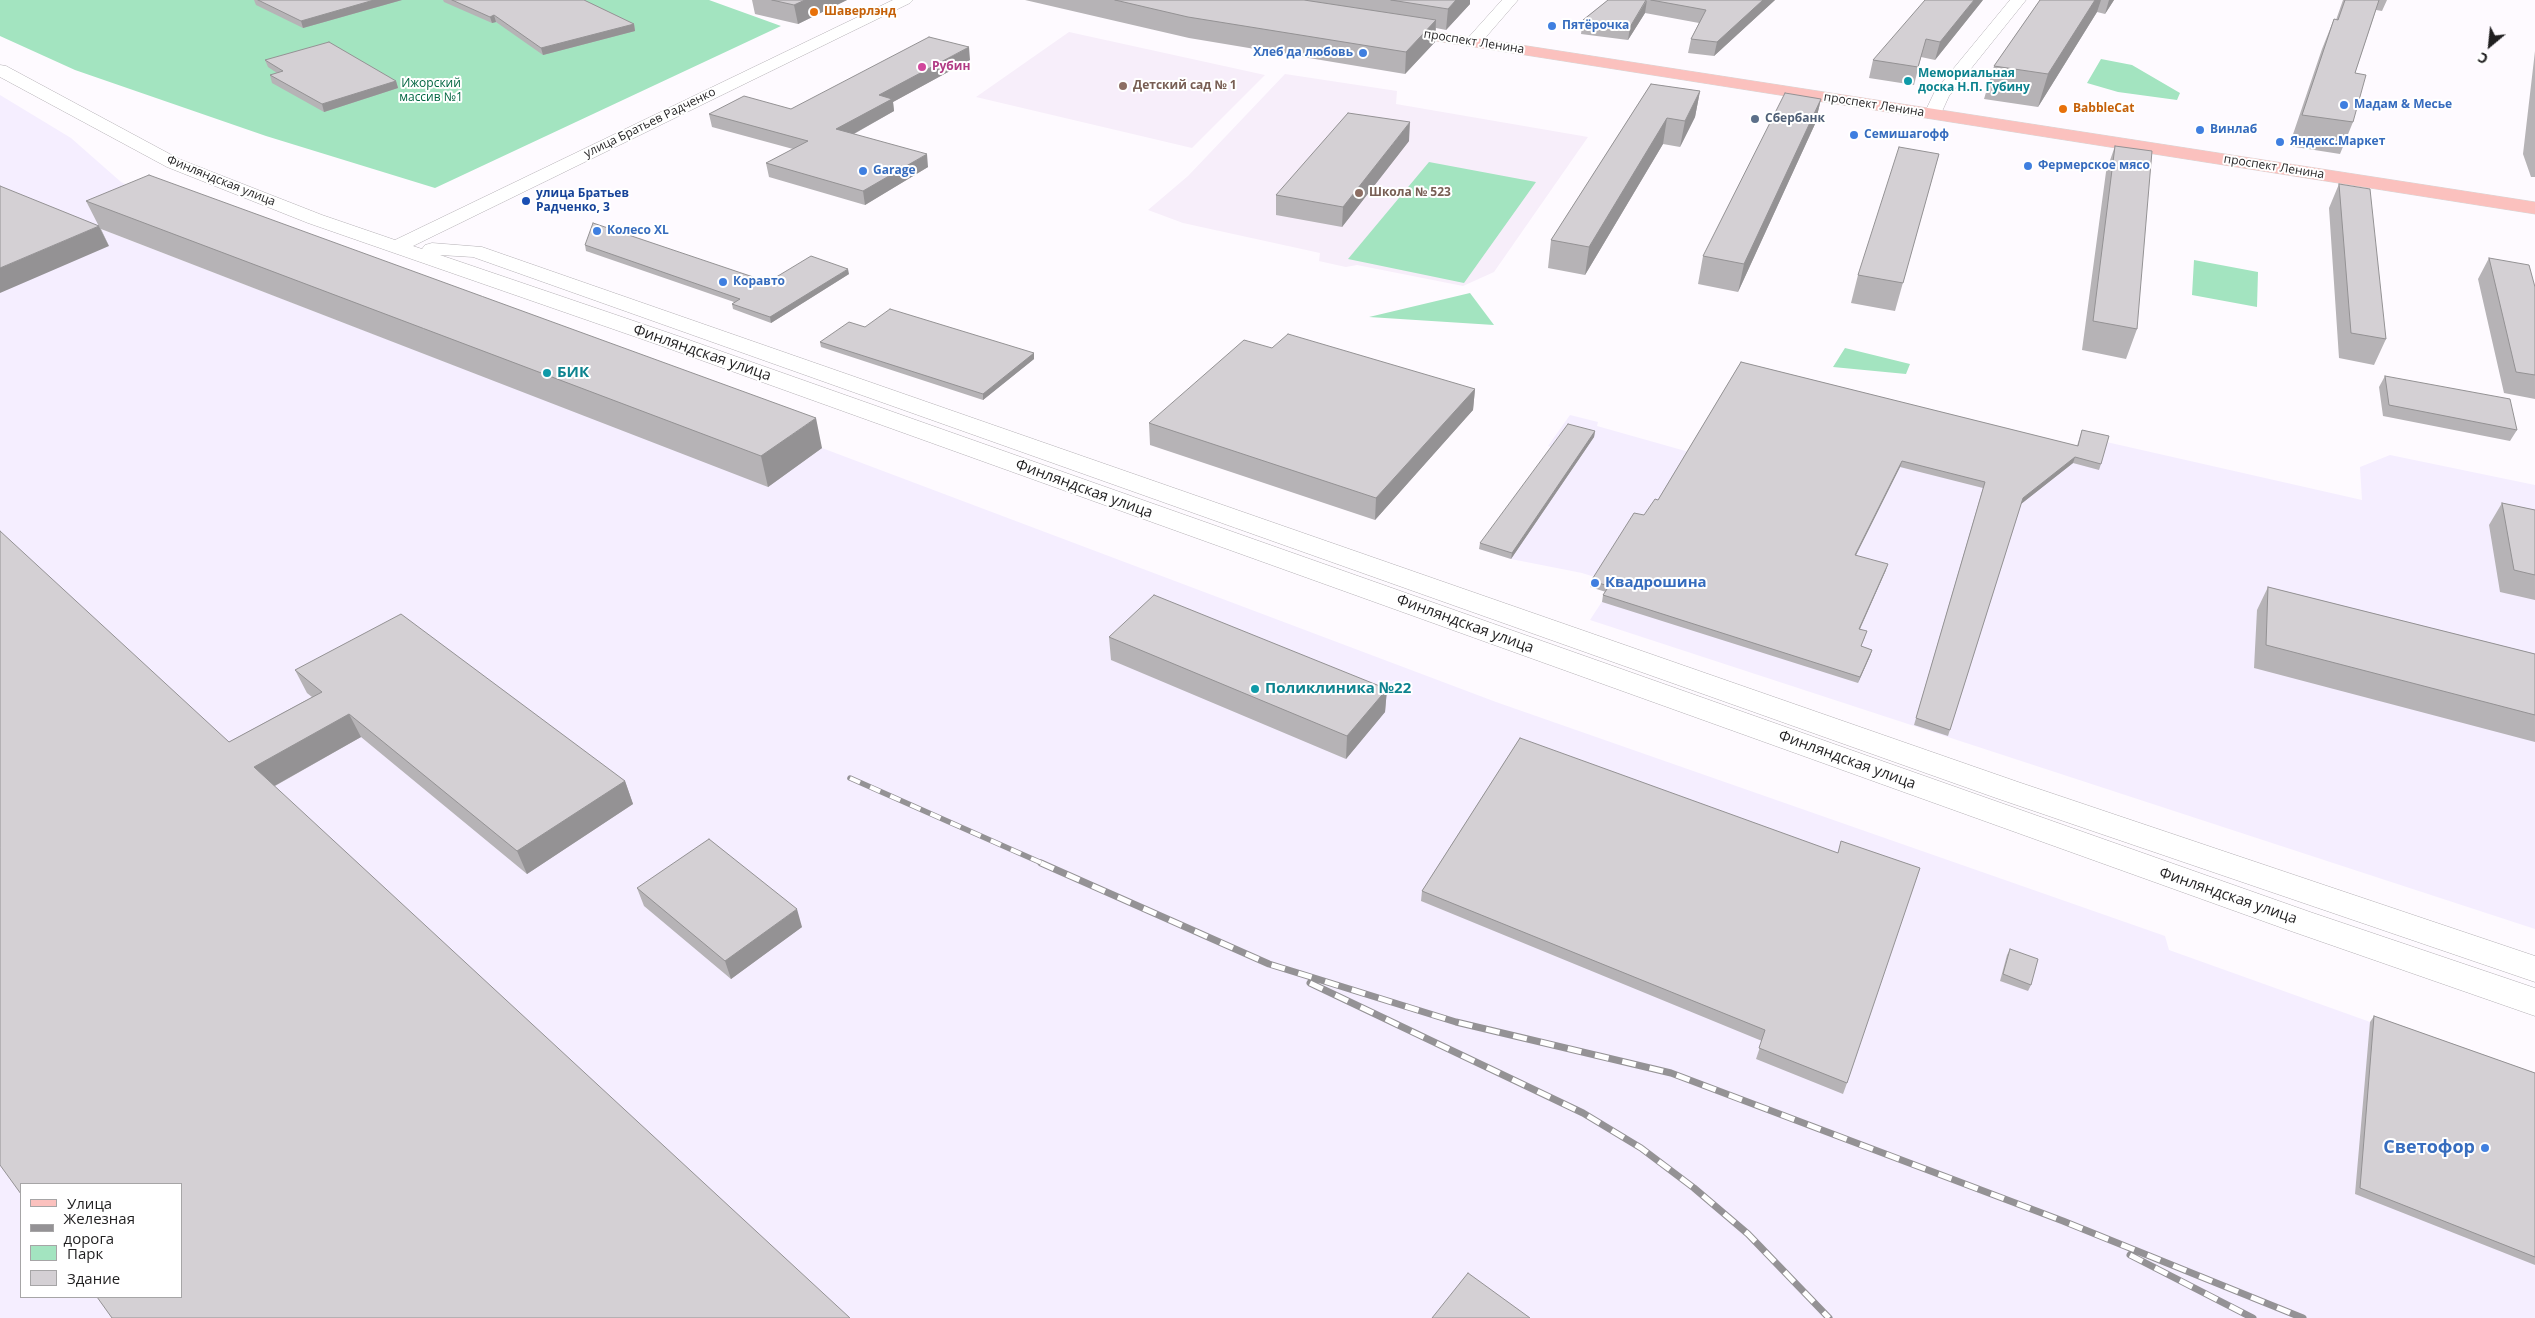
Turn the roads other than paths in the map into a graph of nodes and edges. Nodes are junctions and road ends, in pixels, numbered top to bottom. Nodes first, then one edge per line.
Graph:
1 (905, 0) edge
2 (1510, 0) edge
3 (2018, 0) edge
4 (1388, 24) edge
5 (1477, 38) junction
6 (0, 70) edge
7 (1935, 109) junction
8 (2535, 196) edge
9 (2535, 208) edge
10 (396, 247) junction
11 (2535, 969) edge
12 (2535, 1002) edge

1 - 10 street, улица Братьев Радченко
2 - 5 street
3 - 7 street
4 - 5 main road, проспект Ленина
5 - 7 main road, проспект Ленина
6 - 10 street, Финляндская улица
7 - 8 main road, проспект Ленина
7 - 9 main road, проспект Ленина
10 - 11 street, Финляндская улица
10 - 12 street, Финляндская улица

